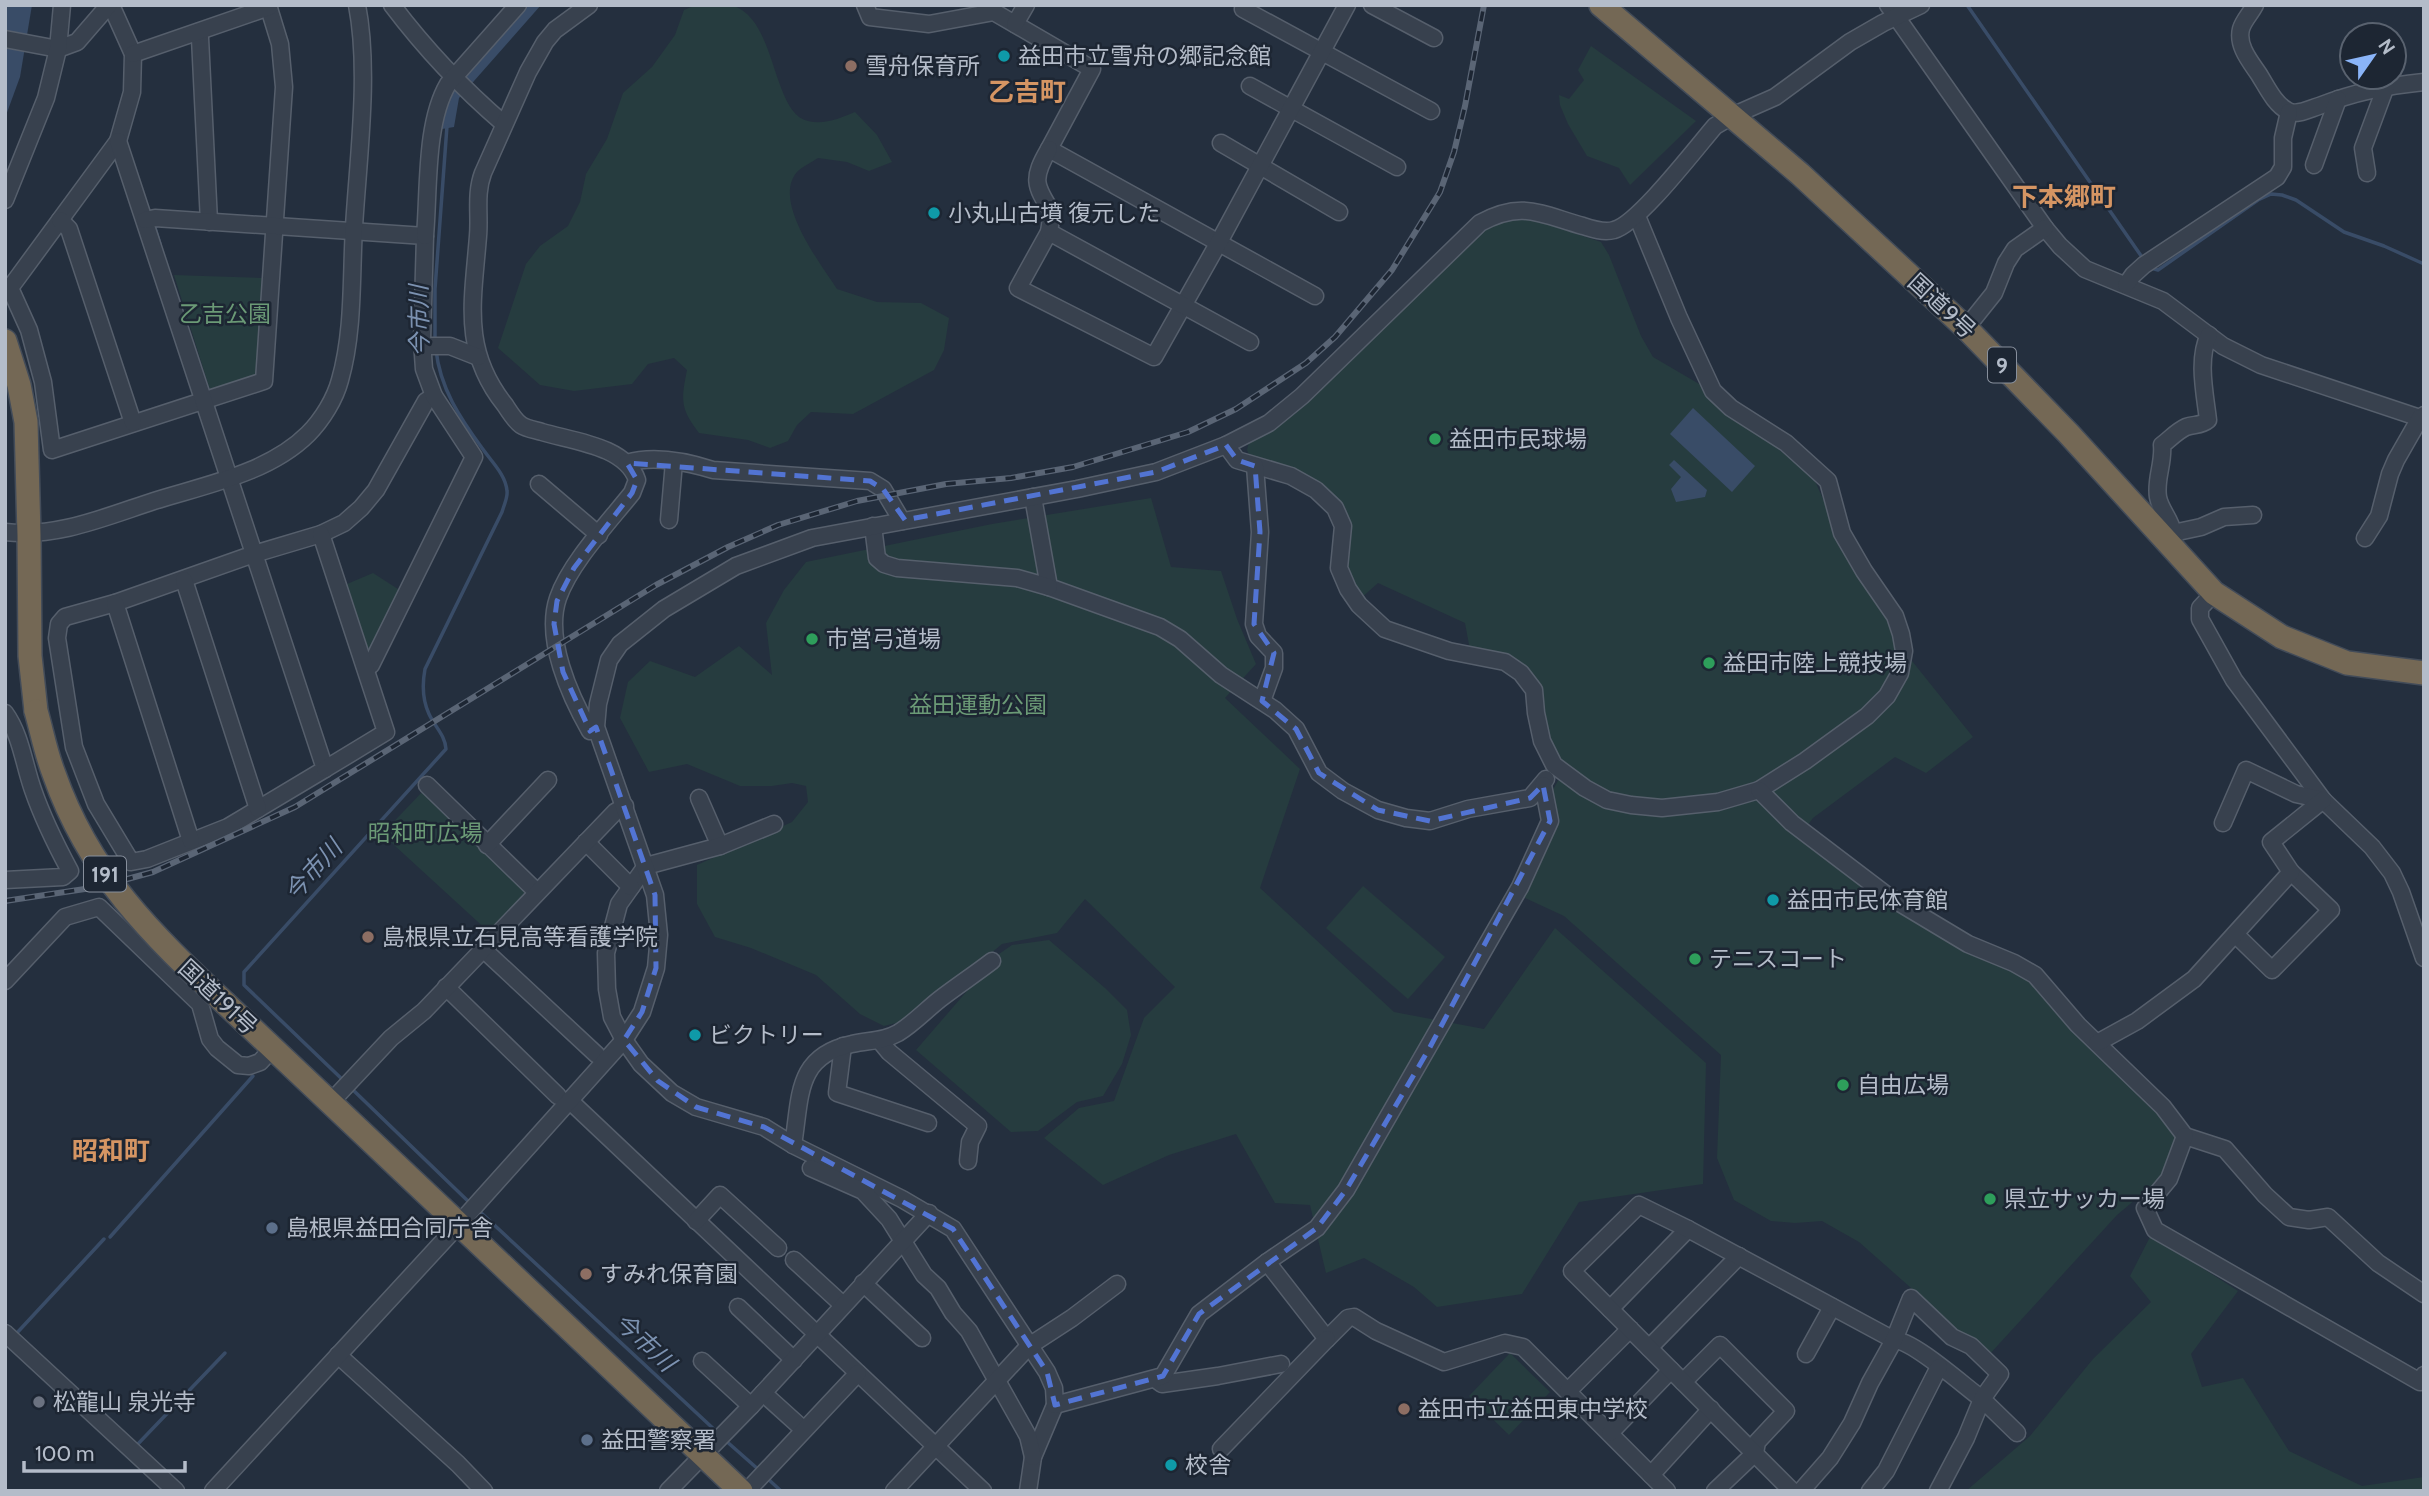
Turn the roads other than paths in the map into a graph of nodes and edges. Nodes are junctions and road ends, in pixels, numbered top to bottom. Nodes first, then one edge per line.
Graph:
1 (62, 5) edge
2 (110, 5) edge
3 (357, 5) edge
4 (392, 5) edge
5 (517, 5) edge
6 (589, 5) edge
7 (864, 5) edge
8 (1026, 5) edge
9 (1347, 5) edge
10 (1372, 5) edge
11 (1601, 5) edge
12 (1922, 5) edge
13 (2255, 5) edge
14 (269, 6) edge
15 (1244, 9) dead end
16 (1892, 11) edge
17 (1015, 24) junction
18 (198, 32) junction
19 (1434, 38) dead end
20 (5, 39) edge
21 (51, 48) junction
22 (1322, 52) junction
23 (133, 54) junction
24 (459, 85) junction
25 (1250, 86) dead end
26 (2368, 91) edge
27 (2384, 91) edge
28 (2338, 99) junction
29 (1291, 110) junction
30 (1432, 111) dead end
31 (2289, 112) junction
32 (1732, 116) junction
33 (504, 124) junction
34 (118, 141) junction
35 (1221, 143) dead end
36 (1049, 149) junction
37 (2314, 165) dead end
38 (1260, 166) junction
39 (1397, 167) dead end
40 (2367, 173) dead end
41 (5, 200) edge
42 (1339, 212) dead end
43 (1637, 216) junction
44 (60, 220) junction
45 (145, 220) junction
46 (209, 222) junction
47 (275, 227) junction
48 (2045, 228) junction
49 (354, 231) junction
50 (1049, 232) junction
51 (425, 236) junction
52 (1219, 242) junction
53 (2126, 285) junction
54 (1315, 296) dead end
55 (1183, 305) junction
56 (1966, 328) junction
57 (2209, 335) junction
58 (5, 341) edge
59 (1250, 341) dead end
60 (425, 346) junction
61 (478, 357) junction
62 (434, 396) junction
63 (203, 402) junction
64 (2422, 419) edge
65 (133, 423) junction
66 (1226, 445) junction
67 (674, 462) junction
68 (627, 463) junction
69 (1255, 466) junction
70 (229, 477) junction
71 (538, 484) dead end
72 (1033, 497) junction
73 (2253, 515) dead end
74 (669, 520) dead end
75 (902, 521) junction
76 (873, 526) junction
77 (5, 532) edge
78 (321, 534) junction
79 (29, 535) junction
80 (599, 535) junction
81 (2170, 537) junction
82 (2365, 538) dead end
83 (254, 554) junction
84 (184, 580) junction
85 (1049, 587) junction
86 (2214, 593) junction
87 (115, 603) junction
88 (366, 668) junction
89 (2424, 673) edge
90 (1262, 701) junction
91 (5, 713) edge
92 (596, 727) junction
93 (1555, 765) junction
94 (325, 769) junction
95 (548, 780) dead end
96 (427, 785) dead end
97 (1543, 785) junction
98 (1759, 790) junction
99 (699, 798) dead end
100 (2323, 800) junction
101 (625, 806) junction
102 (258, 809) junction
103 (2223, 823) dead end
104 (774, 824) dead end
105 (191, 841) junction
106 (586, 842) junction
107 (486, 845) junction
108 (720, 846) junction
109 (646, 866) junction
110 (2291, 872) junction
111 (5, 880) edge
112 (631, 887) junction
113 (537, 892) junction
114 (2235, 934) junction
115 (483, 949) junction
116 (2424, 958) edge
117 (992, 961) dead end
118 (5, 981) edge
119 (446, 987) junction
120 (624, 1040) junction
121 (880, 1041) junction
122 (2097, 1042) junction
123 (843, 1046) junction
124 (272, 1049) junction
125 (597, 1055) dead end
126 (563, 1098) junction
127 (330, 1104) junction
128 (928, 1123) dead end
129 (2185, 1136) junction
130 (793, 1145) junction
131 (968, 1161) dead end
132 (811, 1168) dead end
133 (929, 1213) junction
134 (696, 1221) junction
135 (460, 1223) junction
136 (1688, 1229) junction
137 (902, 1242) junction
138 (778, 1248) dead end
139 (1739, 1256) junction
140 (794, 1260) dead end
141 (1267, 1262) junction
142 (863, 1283) junction
143 (1117, 1284) dead end
144 (2424, 1294) edge
145 (843, 1305) junction
146 (738, 1307) dead end
147 (1832, 1307) junction
148 (1610, 1309) junction
149 (1630, 1329) junction
150 (5, 1332) edge
151 (817, 1333) junction
152 (922, 1338) dead end
153 (1327, 1339) junction
154 (1894, 1340) junction
155 (1029, 1346) junction
156 (1649, 1348) junction
157 (1806, 1354) dead end
158 (338, 1355) junction
159 (794, 1360) junction
160 (702, 1361) dead end
161 (1281, 1364) dead end
162 (1939, 1367) junction
163 (1671, 1370) junction
164 (858, 1373) junction
165 (2424, 1375) edge
166 (1155, 1379) junction
167 (996, 1381) junction
168 (1683, 1382) junction
169 (1568, 1391) junction
170 (763, 1393) junction
171 (1982, 1399) junction
172 (1055, 1405) junction
173 (751, 1406) junction
174 (1711, 1409) junction
175 (804, 1430) junction
176 (1610, 1433) junction
177 (2017, 1433) dead end
178 (937, 1447) junction
179 (1222, 1449) dead end
180 (1755, 1453) junction
181 (703, 1454) junction
182 (1033, 1457) junction
183 (1651, 1475) junction
184 (176, 1491) edge
185 (214, 1491) edge
186 (484, 1491) edge
187 (668, 1491) edge
188 (741, 1491) edge
189 (747, 1491) edge
190 (894, 1491) edge
191 (983, 1491) edge
192 (1028, 1491) edge
193 (1667, 1491) edge
194 (1715, 1491) edge
195 (1792, 1491) edge
196 (1801, 1491) edge
197 (1870, 1491) edge
198 (1938, 1491) edge

1 - 21 street
2 - 21 street
2 - 23 street
3 - 49 street
4 - 24 street
5 - 24 street
6 - 33 street
7 - 17 street
8 - 17 street
9 - 22 street
10 - 19 street
11 - 32 highway, 国道9号 / 9
12 - 16 street
13 - 31 street
14 - 18 street
14 - 47 street
15 - 22 street
16 - 32 street
16 - 48 street
17 - 36 street
18 - 23 street
18 - 46 street
20 - 21 street
21 - 41 street
22 - 29 street
22 - 30 street
23 - 34 street
24 - 33 street
24 - 51 street
25 - 29 street
26 - 28 street
27 - 40 street
28 - 31 street
28 - 37 street
29 - 38 street
29 - 39 street
31 - 53 street
32 - 43 street
32 - 56 highway, 国道9号 / 9
33 - 61 street
34 - 44 street
34 - 45 street
35 - 38 street
36 - 50 street
36 - 52 street
38 - 42 street
38 - 52 street
43 - 66 street
43 - 98 street
44 - 65 street
44 - 65 street
45 - 46 street
45 - 63 street
46 - 47 street
47 - 49 street
47 - 63 street
48 - 53 street
48 - 56 street
49 - 51 street
49 - 70 street
50 - 55 street
50 - 55 street
51 - 60 street
52 - 54 street
52 - 55 street
53 - 57 street
55 - 59 street
56 - 81 highway, 国道9号 / 9
57 - 64 street
57 - 81 street
58 - 79 highway, 国道191号 / 191
60 - 61 street
60 - 62 street
61 - 68 street
62 - 78 street
62 - 88 street
63 - 65 street
63 - 70 street
64 - 82 street
66 - 69 street
66 - 72 street
67 - 68 street
67 - 74 street
67 - 75 street
68 - 80 street
69 - 90 street
69 - 93 street
70 - 79 street
70 - 83 street
71 - 80 street
72 - 75 street
72 - 85 street
73 - 81 street
75 - 76 street
76 - 85 street
76 - 92 street
77 - 79 street
78 - 83 street
78 - 88 street
79 - 124 highway, 国道191号 / 191, bridge
80 - 92 street
81 - 86 highway, 国道9号 / 9
83 - 84 street
83 - 94 street
84 - 87 street
84 - 102 street
85 - 90 street
86 - 89 highway, 国道9号 / 9
86 - 100 street
87 - 105 street
87 - 105 street
88 - 94 street
90 - 97 street
91 - 111 street
92 - 101 street
93 - 97 street
93 - 98 street
94 - 102 street
95 - 107 street
96 - 107 street
97 - 141 street
98 - 122 street
99 - 108 street
100 - 103 street
100 - 110 street
100 - 116 street
101 - 106 street
101 - 109 street
102 - 105 street
104 - 108 street
106 - 112 street
106 - 113 street
107 - 113 street
108 - 109 street
109 - 112 street
109 - 120 street
110 - 114 street
110 - 114 street
112 - 120 street
113 - 115 street
114 - 122 street
115 - 119 street
115 - 125 street
117 - 121 street
118 - 124 street
119 - 126 street
119 - 127 street
120 - 126 street
120 - 130 street
121 - 123 street
121 - 131 street
122 - 129 street
123 - 128 street
123 - 130 street
124 - 127 highway, 国道191号 / 191
126 - 134 street
126 - 135 street
127 - 135 highway, 国道191号 / 191
129 - 144 street
129 - 165 street
130 - 133 street
132 - 137 street
133 - 137 street
133 - 155 street
134 - 138 street
134 - 151 street
135 - 158 street
135 - 181 highway, 国道191号 / 191
136 - 139 street
136 - 148 street
136 - 148 street
137 - 142 street
137 - 167 street
139 - 147 street
139 - 156 street
140 - 145 street
141 - 153 street
141 - 166 street
142 - 145 street
142 - 152 street
143 - 155 street
145 - 151 street
146 - 159 street
147 - 154 street
147 - 157 street
148 - 149 street
149 - 156 street
149 - 169 street
150 - 184 street
151 - 159 street
151 - 164 street
153 - 169 street
153 - 179 street
154 - 162 street
154 - 171 street
154 - 196 street
155 - 167 street
155 - 172 street
156 - 163 street
158 - 185 street
158 - 186 street
159 - 170 street
160 - 173 street
161 - 166 street
162 - 171 street
162 - 197 street
163 - 168 street
163 - 176 street
164 - 175 street
164 - 178 street
166 - 172 street
167 - 178 street
167 - 182 street
168 - 174 street
168 - 180 street
169 - 176 street
170 - 173 street
170 - 175 street
171 - 177 street
171 - 198 street
172 - 182 street
173 - 181 street
174 - 180 street
174 - 183 street
175 - 189 street
176 - 183 street
178 - 190 street
178 - 191 street
180 - 194 street
180 - 195 street
181 - 187 street
181 - 188 highway, 国道191号 / 191
182 - 192 street
183 - 193 street

